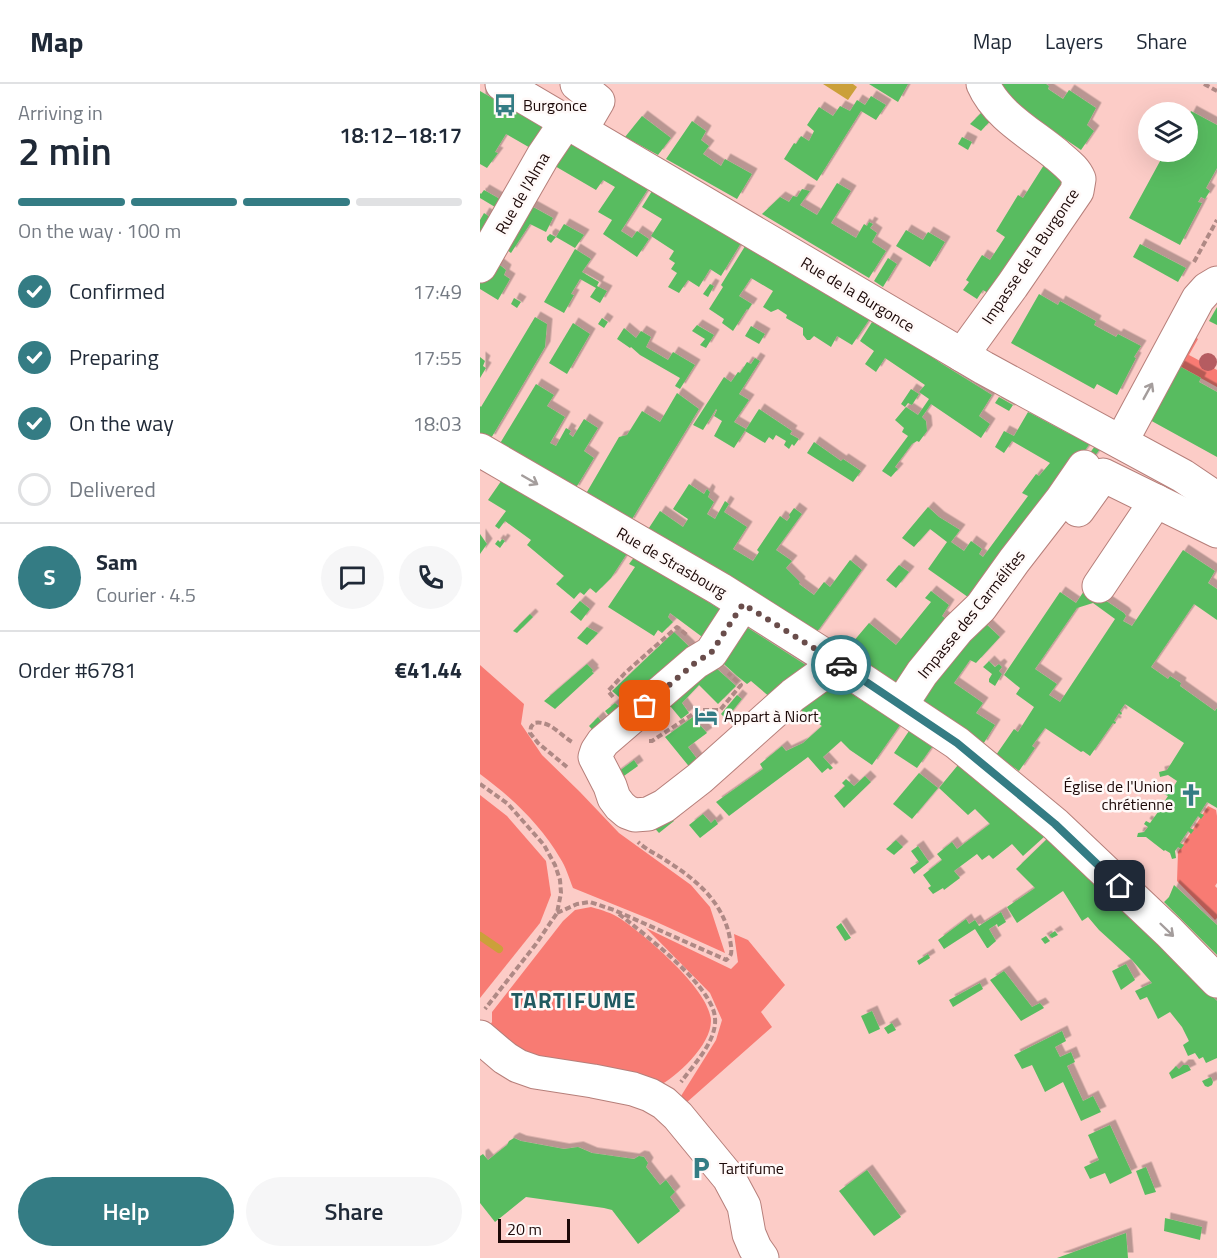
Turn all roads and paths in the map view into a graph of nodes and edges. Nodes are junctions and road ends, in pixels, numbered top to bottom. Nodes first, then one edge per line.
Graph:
1 (502, 84) edge
2 (983, 84) edge
3 (1203, 84) edge
4 (594, 90) edge
5 (1217, 92) edge
6 (573, 126) junction
7 (480, 266) edge
8 (1217, 283) edge
9 (962, 355) junction
10 (1121, 442) junction
11 (480, 450) edge
12 (1084, 467) dead end
13 (1217, 499) edge
14 (1156, 501) junction
15 (1217, 531) edge
16 (1032, 573) dead end
17 (1099, 586) dead end
18 (743, 604) junction
19 (832, 660) junction
20 (902, 705) junction
21 (567, 740) dead end
22 (585, 765) junction
23 (480, 784) edge
24 (635, 839) dead end
25 (614, 910) junction
26 (557, 913) junction
27 (1217, 981) edge
28 (481, 1015) edge
29 (480, 1037) edge
30 (664, 1103) junction
31 (762, 1258) edge

1 - 6 street, Rue de la Burgonce
2 - 9 street, Impasse de la Burgonce
3 - 5 path
4 - 6 street, Rue de l'Alma
6 - 7 street, Rue de l'Alma
6 - 9 street, Rue de la Burgonce
10 -> 8 street
9 - 10 street, Rue de la Burgonce
10 - 13 street, Rue de la Burgonce
11 -> 18 street, Rue de Strasbourg
12 - 20 street, Impasse des Carmélites
14 - 15 street
14 - 16 street
14 - 17 street
18 - 19 street, Rue de Strasbourg
18 - 22 street
19 - 20 street, Rue de Strasbourg
19 - 22 street
20 -> 27 street, Rue de Strasbourg
21 - 22 path
23 - 26 path
24 - 25 path
25 - 26 path
25 - 30 path
26 - 28 path
29 - 30 street
30 - 31 street

